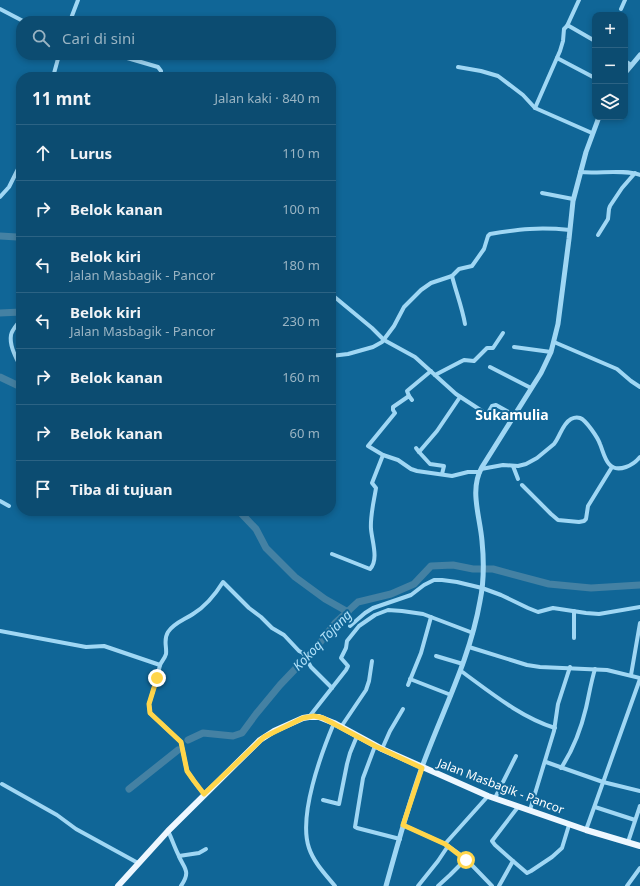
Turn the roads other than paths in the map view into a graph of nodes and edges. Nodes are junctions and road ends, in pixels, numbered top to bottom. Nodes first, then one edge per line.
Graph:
1 (78, 0) edge
2 (579, 0) edge
3 (625, 0) edge
4 (0, 9) edge
5 (621, 9) dead end
6 (72, 16) edge
7 (16, 17) edge
8 (567, 26) junction
9 (592, 39) edge
10 (640, 55) edge
11 (557, 58) junction
12 (58, 60) edge
13 (134, 60) edge
14 (628, 63) edge
15 (631, 65) junction
16 (458, 67) dead end
17 (628, 69) edge
18 (54, 72) edge
19 (161, 72) edge
20 (592, 76) edge
21 (535, 108) junction
22 (598, 120) edge
23 (592, 133) junction
24 (580, 172) junction
25 (16, 173) edge
26 (638, 174) edge
27 (542, 193) dead end
28 (0, 197) edge
29 (573, 199) junction
30 (570, 230) junction
31 (598, 235) dead end
32 (452, 276) junction
33 (336, 298) edge
34 (465, 324) dead end
35 (16, 326) edge
36 (503, 333) dead end
37 (384, 340) junction
38 (554, 342) junction
39 (514, 348) dead end
40 (551, 352) junction
41 (336, 355) edge
42 (16, 357) edge
43 (490, 367) dead end
44 (431, 371) junction
45 (435, 376) junction
46 (640, 386) edge
47 (531, 388) junction
48 (409, 396) junction
49 (460, 397) junction
50 (412, 400) dead end
51 (514, 415) junction
52 (383, 455) junction
53 (640, 457) edge
54 (513, 466) junction
55 (612, 467) junction
56 (480, 471) junction
57 (442, 474) junction
58 (518, 479) dead end
59 (522, 485) dead end
60 (0, 501) edge
61 (9, 506) dead end
62 (332, 554) dead end
63 (482, 588) junction
64 (640, 607) edge
65 (574, 613) junction
66 (432, 617) junction
67 (640, 623) edge
68 (350, 626) dead end
69 (0, 631) edge
70 (473, 633) junction
71 (574, 638) dead end
72 (469, 647) junction
73 (436, 656) dead end
74 (372, 661) dead end
75 (463, 664) junction
76 (160, 665) junction
77 (570, 668) junction
78 (595, 669) junction
79 (461, 671) junction
80 (631, 675) junction
81 (410, 679) junction
82 (640, 679) edge
83 (408, 685) dead end
84 (332, 688) junction
85 (451, 695) junction
86 (403, 709) dead end
87 (309, 717) junction
88 (334, 723) junction
89 (341, 727) junction
90 (555, 728) junction
91 (357, 736) junction
92 (375, 746) junction
93 (382, 749) junction
94 (516, 756) dead end
95 (546, 762) junction
96 (422, 768) junction
97 (561, 768) junction
98 (603, 782) junction
99 (2, 784) dead end
100 (640, 791) edge
101 (204, 794) junction
102 (488, 796) junction
103 (495, 798) junction
104 (323, 800) dead end
105 (640, 806) edge
106 (518, 807) junction
107 (595, 807) junction
108 (530, 810) junction
109 (635, 820) junction
110 (403, 825) junction
111 (570, 825) junction
112 (586, 830) junction
113 (168, 831) junction
114 (400, 839) junction
115 (628, 842) junction
116 (446, 845) junction
117 (640, 846) edge
118 (206, 849) dead end
119 (179, 856) junction
120 (466, 860) junction
121 (513, 861) junction
122 (138, 863) junction
123 (640, 868) edge
124 (639, 874) edge
125 (118, 886) edge
126 (182, 886) edge
127 (335, 886) edge
128 (386, 886) edge
129 (418, 886) edge
130 (438, 886) edge
131 (492, 886) edge
132 (499, 886) edge
133 (627, 886) edge

1 - 6 street
2 - 8 street
3 - 5 street
4 - 7 street
8 - 9 street
8 - 11 street
10 - 15 street
11 - 20 street
11 - 21 street
12 - 18 street
13 - 19 street
14 - 15 street
15 - 17 street
16 - 21 street
21 - 23 street
22 - 23 street
23 - 24 street
24 - 26 street
24 - 29 street
25 - 28 street
26 - 31 street
27 - 29 street
29 - 30 street
30 - 32 street
30 - 38 street
32 - 34 street
32 - 37 street
33 - 37 street
35 - 42 street
36 - 45 street
37 - 41 street
37 - 44 street
38 - 40 street
38 - 46 street
39 - 40 street
40 - 47 street
43 - 47 street
44 - 45 street
44 - 48 street
45 - 49 street
47 - 51 street
48 - 50 street
48 - 52 street
49 - 51 street
49 - 57 street
51 - 56 street
52 - 57 street
52 - 62 street
53 - 55 street
54 - 55 street
54 - 56 street
54 - 58 street
55 - 59 street
56 - 57 street
56 - 63 street
60 - 61 street
63 - 65 street
63 - 68 street
63 - 70 street
64 - 65 street
65 - 71 street
66 - 70 street
66 - 81 street
66 - 84 street
67 - 80 street
69 - 76 street
70 - 72 street
72 - 75 street
72 - 77 street
73 - 75 street
74 - 89 street
75 - 79 street
76 - 84 street
76 - 101 street
77 - 78 street
77 - 90 street
78 - 80 street
78 - 97 street
79 - 85 street
79 - 90 street
80 - 82 street
81 - 83 street
81 - 85 street
82 - 98 street
84 - 87 street
85 - 96 street
86 - 93 street
87 - 88 main road, Jalan Masbagik - Pancor
87 - 101 main road
88 - 89 main road, Jalan Masbagik - Pancor
88 - 127 street
89 - 91 main road, Jalan Masbagik - Pancor
90 - 95 street
91 - 92 main road, Jalan Masbagik - Pancor
91 - 104 street
92 - 93 main road, Jalan Masbagik - Pancor
92 - 114 street
93 - 96 main road, Jalan Masbagik - Pancor
94 - 103 street
95 - 97 street
95 - 108 street
96 - 102 main road, Jalan Masbagik - Pancor
96 - 110 street
97 - 98 street
98 - 100 street
98 - 107 street
99 - 122 street
101 - 113 main road
102 - 103 main road, Jalan Masbagik - Pancor
102 - 116 street
103 - 106 main road, Jalan Masbagik - Pancor
105 - 109 street
106 - 108 main road, Jalan Masbagik - Pancor
106 - 121 street
107 - 109 street
107 - 112 street
108 - 111 main road, Jalan Masbagik - Pancor
109 - 115 street
110 - 114 street
110 - 116 street
111 - 112 main road, Jalan Masbagik - Pancor
111 - 121 street
112 - 115 main road, Jalan Masbagik - Pancor
113 - 119 street
113 - 122 main road
114 - 128 street
115 - 117 main road, Jalan Masbagik - Pancor
116 - 120 street
116 - 129 street
118 - 119 street
119 - 126 street
120 - 130 street
120 - 131 street
121 - 132 street
122 - 125 main road
123 - 124 street
124 - 133 street

